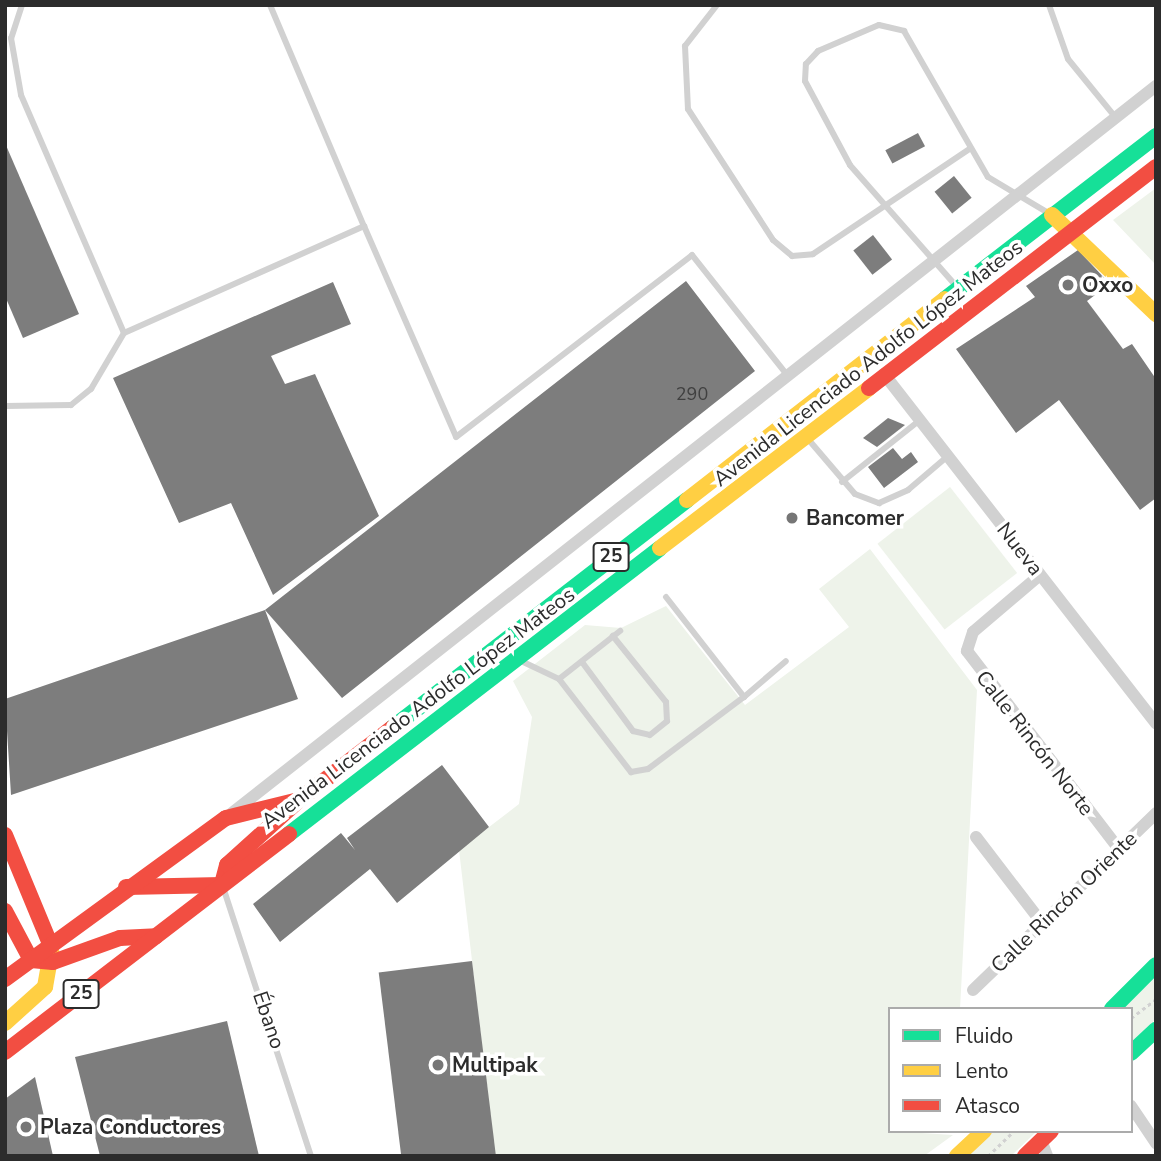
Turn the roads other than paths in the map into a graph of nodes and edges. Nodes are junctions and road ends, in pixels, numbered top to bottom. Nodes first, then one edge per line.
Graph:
1 (22, 5) edge
2 (270, 5) edge
3 (717, 5) edge
4 (1049, 5) edge
5 (1156, 86) edge
6 (1116, 118) junction
7 (1156, 136) edge
8 (969, 149) junction
9 (1156, 167) edge
10 (1018, 195) junction
11 (880, 204) junction
12 (1052, 215) junction
13 (364, 226) junction
14 (1075, 230) junction
15 (936, 261) junction
16 (957, 287) junction
17 (1156, 314) edge
18 (124, 333) junction
19 (884, 373) junction
20 (788, 376) junction
21 (5, 407) edge
22 (920, 421) junction
23 (804, 435) junction
24 (948, 456) junction
25 (842, 482) junction
26 (1040, 575) junction
27 (666, 597) dead end
28 (517, 659) junction
29 (786, 661) dead end
30 (582, 662) junction
31 (559, 680) junction
32 (744, 697) junction
33 (1156, 724) edge
34 (299, 800) junction
35 (1156, 813) edge
36 (226, 818) junction
37 (5, 835) edge
38 (975, 837) dead end
39 (1119, 849) junction
40 (222, 885) junction
41 (126, 887) junction
42 (5, 911) edge
43 (1042, 923) junction
44 (156, 936) junction
45 (52, 954) junction
46 (31, 960) junction
47 (1156, 965) edge
48 (5, 979) edge
49 (972, 990) dead end
50 (1114, 1007) edge
51 (5, 1023) edge
52 (1156, 1030) edge
53 (1133, 1051) edge
54 (5, 1052) edge
55 (1133, 1109) edge
56 (982, 1133) edge
57 (1046, 1142) edge
58 (1156, 1143) edge
59 (311, 1156) edge
60 (957, 1156) edge
61 (1025, 1156) edge

1 - 18 lane
2 - 13 lane
3 - 11 lane
4 - 6 lane
5 - 6 street
6 - 10 street
7 - 12 main road, Avenida Licenciado Adolfo López Mateos / 25
8 - 10 lane
8 - 11 lane
8 - 11 lane
9 - 14 main road, Avenida Licenciado Adolfo López Mateos / 25
10 - 12 lane
10 - 15 street
11 - 15 lane
12 - 14 main road
12 - 16 main road, Avenida Licenciado Adolfo López Mateos / 25
13 - 18 lane
13 - 20 lane
14 - 17 main road
14 - 19 main road, Avenida Licenciado Adolfo López Mateos / 25
15 - 16 lane
15 - 20 street
16 - 34 main road, Avenida Licenciado Adolfo López Mateos / 25
18 - 21 lane
19 - 22 street, Nueva
19 - 23 main road, Avenida Licenciado Adolfo López Mateos / 25
20 - 36 street
22 - 24 street, Nueva
22 - 25 lane
23 - 25 lane
23 - 28 main road, Avenida Licenciado Adolfo López Mateos / 25
24 - 25 lane
24 - 26 street, Nueva
26 - 33 street, Nueva
26 - 39 street, Calle Rincón Norte
27 - 32 lane
28 - 31 lane
28 - 40 main road, Avenida Licenciado Adolfo López Mateos / 25
29 - 32 lane
30 - 30 lane
30 - 31 lane
31 - 32 lane
34 - 36 main road, Avenida Licenciado Adolfo López Mateos / 25
34 - 40 main road
35 - 39 street, Calle Rincón Oriente
36 - 41 main road, Avenida Licenciado Adolfo López Mateos / 25
37 - 45 main road
38 - 43 street
39 - 43 street, Calle Rincón Oriente
40 - 41 main road
40 - 44 main road, Avenida Licenciado Adolfo López Mateos / 25
40 - 59 lane, Ébano
41 - 45 main road, Avenida Licenciado Adolfo López Mateos / 25
42 - 46 main road
43 - 49 street, Calle Rincón Oriente
44 - 45 main road
44 - 54 main road, Avenida Licenciado Adolfo López Mateos / 25
45 - 46 main road
45 - 51 main road
46 - 48 main road
47 - 50 main road
52 - 53 main road
55 - 58 street
56 - 60 main road
57 - 61 main road

